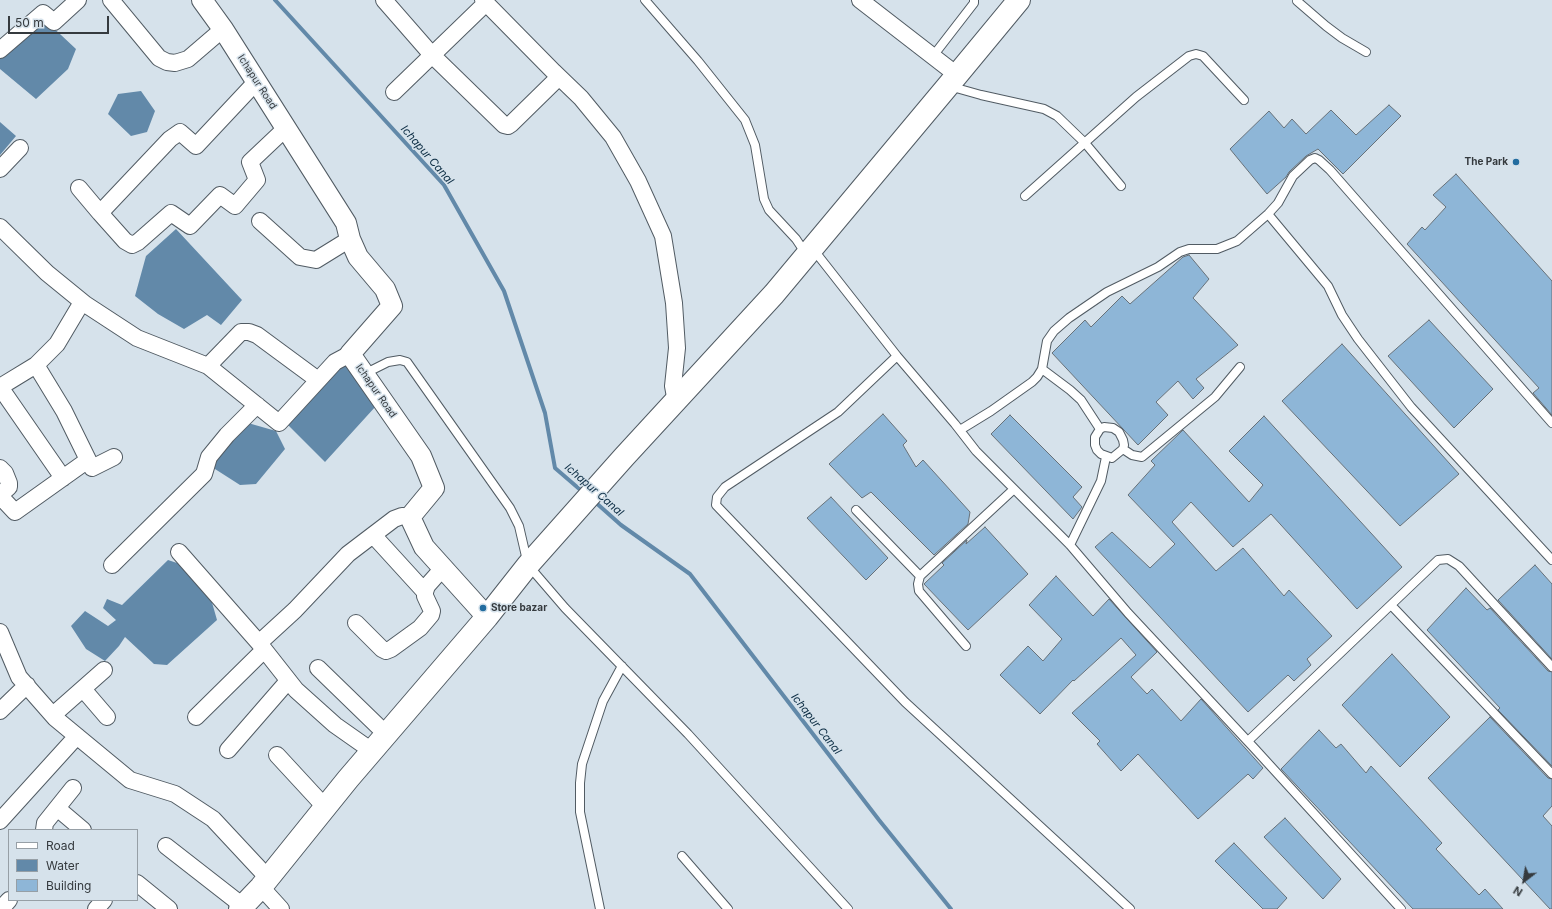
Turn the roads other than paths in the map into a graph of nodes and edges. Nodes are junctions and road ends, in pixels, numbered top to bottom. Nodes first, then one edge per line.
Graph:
1 (78, 0) edge
2 (111, 0) edge
3 (202, 0) edge
4 (384, 0) edge
5 (645, 0) edge
6 (860, 0) edge
7 (974, 0) edge
8 (1019, 0) edge
9 (1297, 0) edge
10 (485, 1) edge
11 (223, 29) junction
12 (0, 50) edge
13 (1366, 52) dead end
14 (432, 55) junction
15 (933, 56) junction
16 (559, 77) junction
17 (953, 81) junction
18 (256, 82) junction
19 (394, 92) dead end
20 (1244, 100) dead end
21 (286, 128) junction
22 (1085, 143) junction
23 (20, 148) dead end
24 (0, 170) edge
25 (1121, 186) dead end
26 (79, 188) dead end
27 (1025, 196) dead end
28 (100, 213) junction
29 (1268, 214) junction
30 (260, 221) dead end
31 (0, 227) edge
32 (350, 239) junction
33 (810, 251) junction
34 (82, 302) junction
35 (350, 354) junction
36 (897, 356) junction
37 (36, 364) junction
38 (208, 366) junction
39 (1240, 367) dead end
40 (1042, 369) junction
41 (364, 374) junction
42 (318, 380) junction
43 (676, 402) junction
44 (257, 405) junction
45 (1552, 423) edge
46 (1100, 429) junction
47 (960, 430) junction
48 (1123, 449) junction
49 (114, 457) dead end
50 (1106, 457) junction
51 (88, 460) junction
52 (0, 468) edge
53 (63, 478) junction
54 (1014, 489) junction
55 (0, 496) edge
56 (856, 510) dead end
57 (410, 517) junction
58 (373, 535) junction
59 (1070, 545) junction
60 (180, 552) dead end
61 (1552, 560) edge
62 (112, 565) dead end
63 (528, 565) junction
64 (443, 568) junction
65 (920, 576) junction
66 (425, 592) junction
67 (1391, 605) junction
68 (487, 617) junction
69 (356, 623) dead end
70 (0, 632) edge
71 (966, 646) dead end
72 (262, 647) junction
73 (4, 651) edge
74 (622, 666) junction
75 (1552, 667) edge
76 (318, 668) dead end
77 (104, 670) dead end
78 (288, 680) junction
79 (27, 686) junction
80 (83, 689) junction
81 (0, 711) edge
82 (53, 715) junction
83 (107, 717) dead end
84 (196, 717) dead end
85 (386, 734) junction
86 (77, 736) junction
87 (1248, 742) junction
88 (228, 750) dead end
89 (372, 751) junction
90 (277, 755) dead end
91 (1552, 774) edge
92 (73, 788) dead end
93 (325, 807) junction
94 (57, 808) junction
95 (0, 821) edge
96 (44, 829) edge
97 (82, 829) edge
98 (166, 846) dead end
99 (682, 856) dead end
100 (264, 882) junction
101 (138, 884) edge
102 (8, 901) edge
103 (103, 901) edge
104 (242, 908) edge
105 (1, 909) edge
106 (96, 909) edge
107 (169, 909) edge
108 (281, 909) edge
109 (600, 909) edge
110 (728, 909) edge
111 (848, 909) edge
112 (1130, 909) edge
113 (1401, 909) edge

1 - 12 street
2 - 11 street
3 - 11 street, Ichapur Road
4 - 14 street
5 - 33 lane
6 - 15 street
7 - 15 lane
8 - 17 main road
9 - 13 lane
10 - 14 street
10 - 16 street
11 - 18 street, Ichapur Road
14 - 16 street
14 - 19 street
15 - 17 street
16 - 43 street
17 - 22 lane
17 - 33 main road
18 - 21 street, Ichapur Road
18 - 28 street
20 - 22 lane
21 - 28 street
21 - 32 street, Ichapur Road
22 - 25 lane
22 - 27 lane
23 - 24 street
26 - 28 street
29 - 40 lane
29 - 45 lane
29 - 61 lane
30 - 32 street
31 - 34 street
32 - 35 street, Ichapur Road
33 - 36 lane
33 - 43 main road
34 - 37 street
34 - 38 street
35 - 41 street, Ichapur Road
35 - 42 street
36 - 47 lane
36 - 112 lane
37 - 51 street
37 - 53 street
38 - 42 street
38 - 44 street
39 - 48 lane
40 - 46 lane
40 - 47 lane
41 - 57 street, Ichapur Road
41 - 63 lane
42 - 44 street
43 - 63 main road
44 - 62 street
46 - 48 lane
46 - 50 lane
47 - 54 lane
48 - 50 lane
49 - 51 street
50 - 59 lane
51 - 53 street
52 - 55 street
53 - 55 street
54 - 59 lane
54 - 65 lane
56 - 65 lane
57 - 58 street
57 - 64 street
58 - 66 street
58 - 72 street
59 - 87 lane
60 - 72 street
63 - 68 main road
63 - 74 lane
64 - 66 street
64 - 68 street
65 - 71 lane
66 - 69 street
67 - 75 lane
67 - 87 lane
67 - 91 lane
68 - 85 main road
70 - 73 street
72 - 78 street
72 - 84 street
73 - 79 street
74 - 109 lane
74 - 111 lane
76 - 85 street
77 - 80 street
78 - 88 street
78 - 89 street
79 - 81 street
79 - 82 street
80 - 82 street
80 - 83 street
82 - 86 street
85 - 89 main road
86 - 95 street
86 - 100 street
87 - 113 lane
89 - 93 main road
90 - 93 street
92 - 94 street
93 - 100 main road
94 - 96 street
94 - 97 street
98 - 104 street
99 - 110 lane
100 - 104 main road
100 - 108 street
101 - 107 street
102 - 105 street
103 - 106 street

